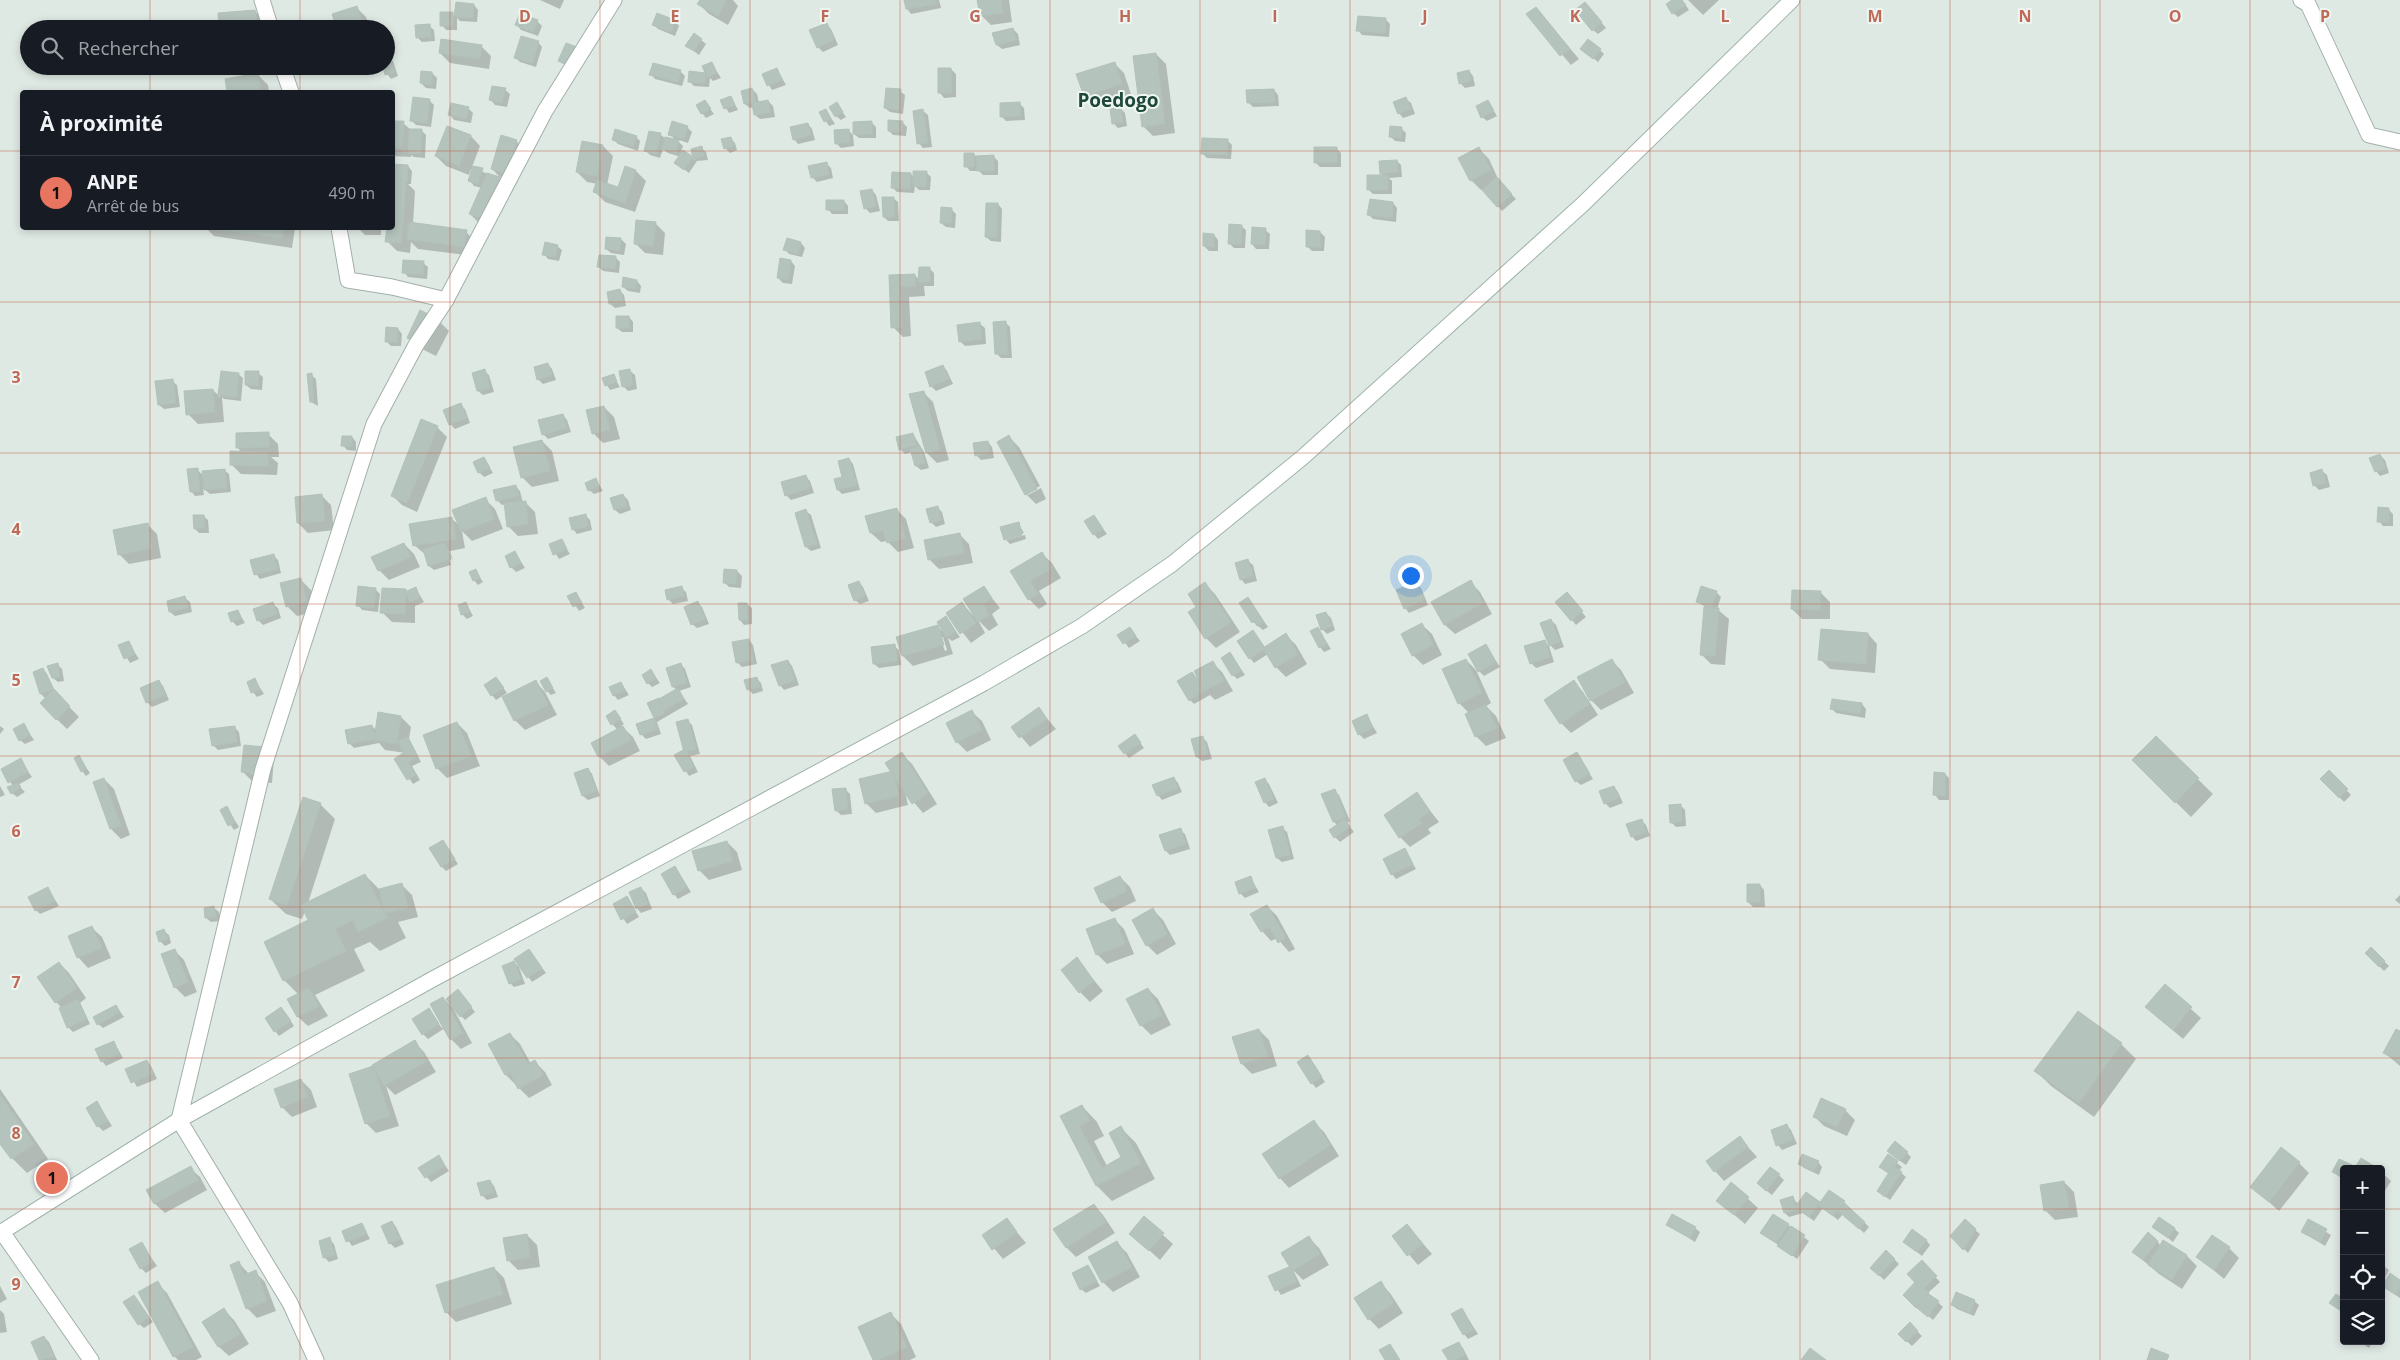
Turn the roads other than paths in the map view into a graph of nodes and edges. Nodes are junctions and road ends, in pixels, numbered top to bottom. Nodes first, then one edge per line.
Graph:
1 (262, 0) edge
2 (614, 0) edge
3 (1792, 0) edge
4 (2301, 0) edge
5 (268, 20) edge
6 (285, 75) edge
7 (290, 90) edge
8 (2400, 142) edge
9 (339, 230) edge
10 (446, 300) junction
11 (179, 1120) junction
12 (1, 1232) edge
13 (92, 1360) edge
14 (316, 1360) edge

1 - 5 main road
2 - 10 main road
3 - 11 main road
4 - 8 main road
6 - 7 main road
9 - 10 main road
10 - 11 main road
11 - 12 main road
11 - 14 main road
12 - 13 main road

